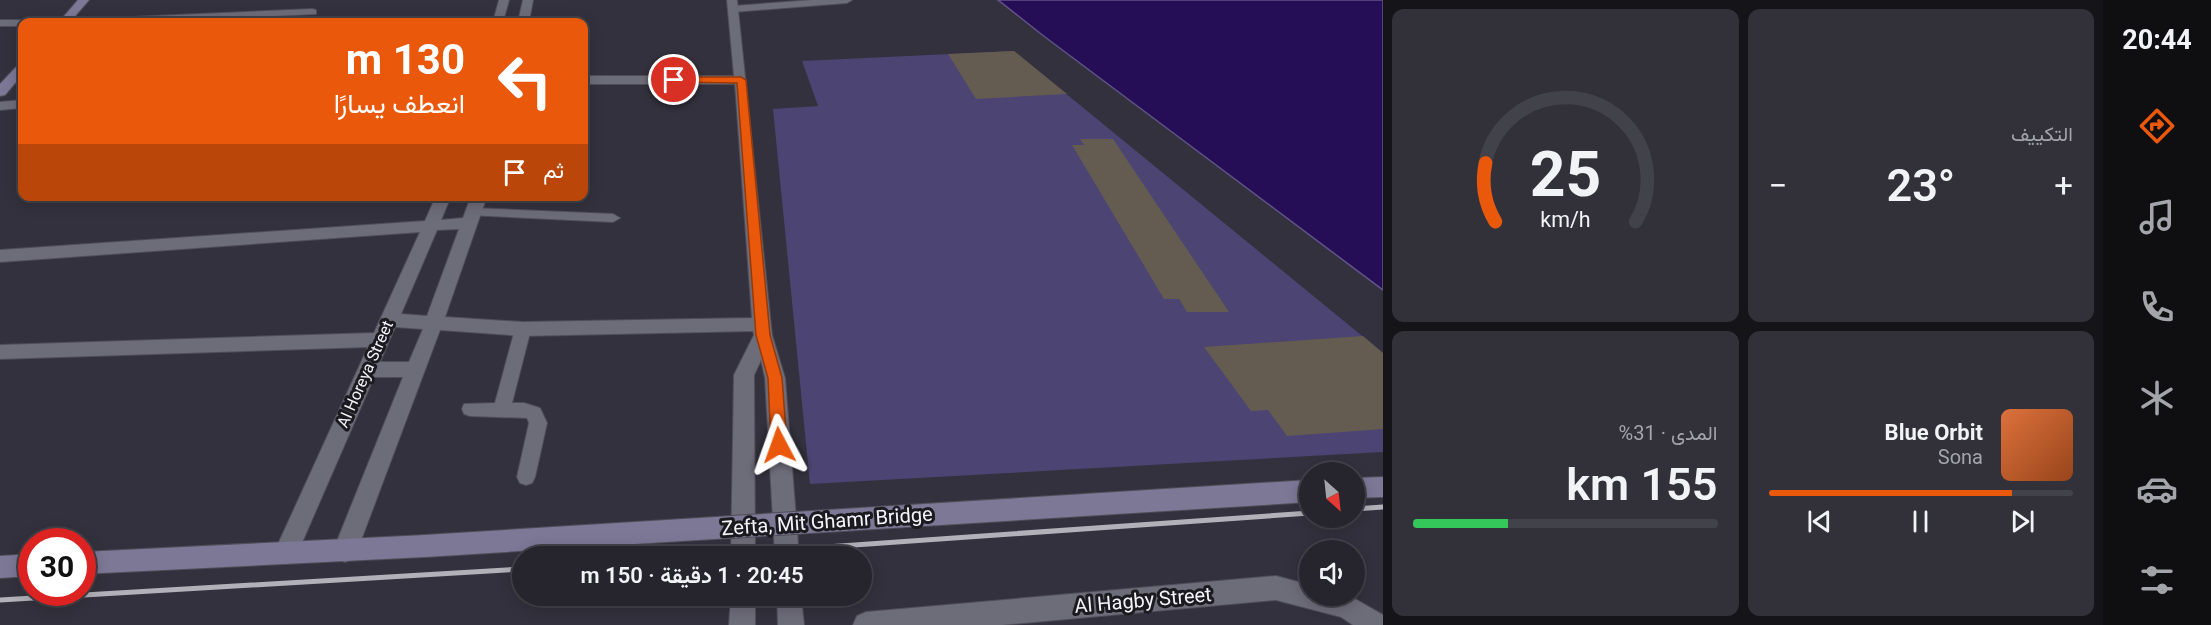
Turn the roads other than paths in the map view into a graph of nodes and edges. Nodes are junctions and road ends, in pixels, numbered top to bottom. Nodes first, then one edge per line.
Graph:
1 (84, 0) edge
2 (504, 0) edge
3 (528, 0) edge
4 (847, 0) edge
5 (733, 4) edge
6 (312, 12) dead end
7 (68, 18) edge
8 (176, 18) edge
9 (499, 18) edge
10 (525, 18) edge
11 (0, 23) edge
12 (18, 23) edge
13 (18, 72) edge
14 (588, 80) edge
15 (741, 80) junction
16 (0, 92) edge
17 (18, 104) edge
18 (0, 106) edge
19 (442, 201) edge
20 (474, 211) edge
21 (613, 218) dead end
22 (431, 226) junction
23 (0, 256) edge
24 (389, 320) junction
25 (434, 323) junction
26 (523, 329) junction
27 (762, 329) junction
28 (380, 340) junction
29 (0, 352) edge
30 (367, 369) junction
31 (416, 370) junction
32 (470, 409) dead end
33 (502, 409) junction
34 (526, 477) dead end
35 (1383, 486) edge
36 (1365, 487) edge
37 (1299, 492) edge
38 (743, 546) edge
39 (786, 546) edge
40 (345, 551) junction
41 (286, 553) junction
42 (96, 562) edge
43 (18, 566) edge
44 (0, 567) edge
45 (742, 606) edge
46 (790, 606) edge
47 (742, 625) edge
48 (791, 625) edge
49 (866, 625) edge
50 (1376, 625) edge

1 - 7 main road
2 - 9 street
3 - 10 street
4 - 5 lane
5 - 15 street
6 - 8 street
11 - 12 street
13 - 16 main road
14 - 15 street
15 - 27 street
17 - 18 street
19 - 22 street, Al Horeya Street
20 - 21 lane
20 - 22 street
20 - 25 street
22 - 23 street
22 - 24 street, Al Horeya Street
24 - 25 street
24 - 28 street, Al Horeya Street
25 - 26 street
25 - 31 street
26 - 27 street
26 - 33 lane
27 - 38 street
27 - 39 street
28 - 29 street
28 - 30 street, Al Horeya Street
30 - 31 street
30 - 41 street, Al Horeya Street
31 - 40 street
32 - 33 lane
33 - 34 lane
35 - 36 main road
37 - 40 main road, Zefta, Mit Ghamr Bridge, bridge
40 - 41 main road, Zefta, Mit Ghamr Bridge
41 - 42 main road, Zefta, Mit Ghamr Bridge
43 - 44 main road
45 - 47 street
46 - 48 street
49 - 50 street, Al Hagby Street

